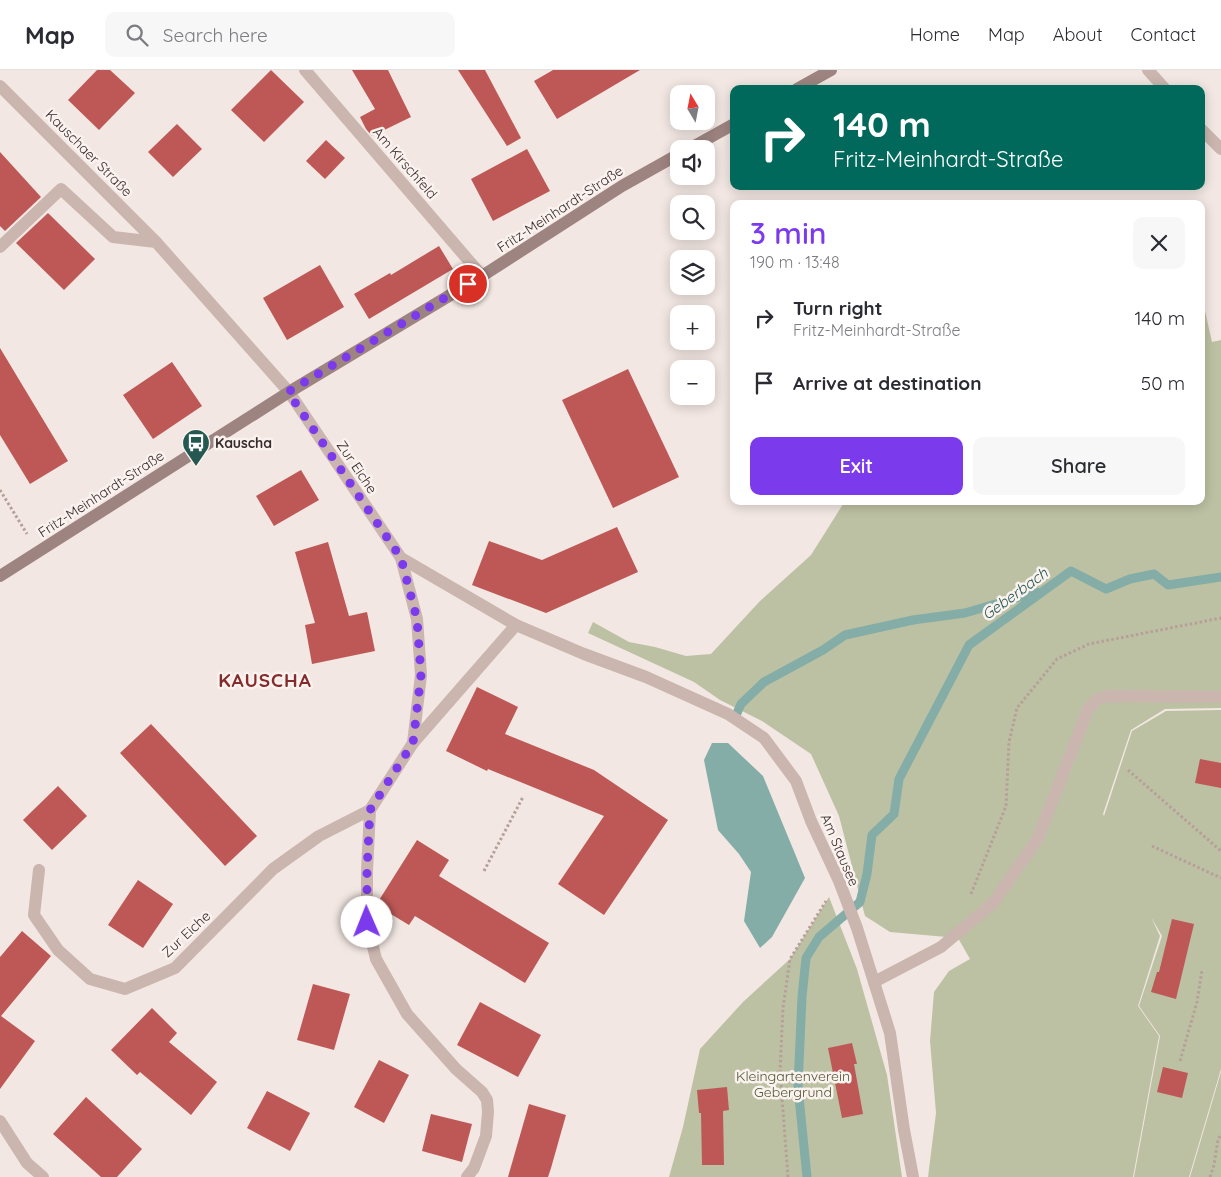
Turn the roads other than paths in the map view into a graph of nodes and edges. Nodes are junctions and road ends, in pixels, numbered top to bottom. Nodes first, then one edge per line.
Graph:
1 (306, 70) edge
2 (831, 70) edge
3 (1148, 70) edge
4 (804, 85) edge
5 (1161, 85) edge
6 (0, 86) edge
7 (730, 126) edge
8 (1205, 133) edge
9 (705, 140) edge
10 (1221, 150) edge
11 (670, 159) edge
12 (156, 242) junction
13 (0, 247) edge
14 (482, 276) junction
15 (288, 392) junction
16 (401, 558) junction
17 (0, 576) edge
18 (516, 625) junction
19 (584, 654) joint
20 (1221, 697) edge
21 (413, 743) junction
22 (370, 810) junction
23 (39, 870) dead end
24 (874, 982) junction
25 (0, 1121) edge
26 (43, 1177) edge
27 (467, 1177) edge
28 (913, 1177) edge

1 - 14 street, Am Kirschfeld
2 - 4 street
3 - 5 street
6 - 12 street, Kauschaer Straße
7 - 9 street
8 - 10 street
11 - 14 street, Fritz-Meinhardt-Straße
12 - 13 street
12 - 15 street, Kauschaer Straße
14 - 15 street, Fritz-Meinhardt-Straße
15 - 16 street, Zur Eiche
15 - 17 street, Fritz-Meinhardt-Straße
16 - 18 street, Zur Eiche
16 - 21 street, Zur Eiche
18 - 19 street, Zur Eiche
18 - 21 street, Zur Eiche
19 - 24 street, Am Stausee
20 - 24 street
21 - 22 street, Zur Eiche
22 - 23 street, Zur Eiche
22 - 27 street, Zur Eiche
24 - 28 street, Am Stausee
25 - 26 street

